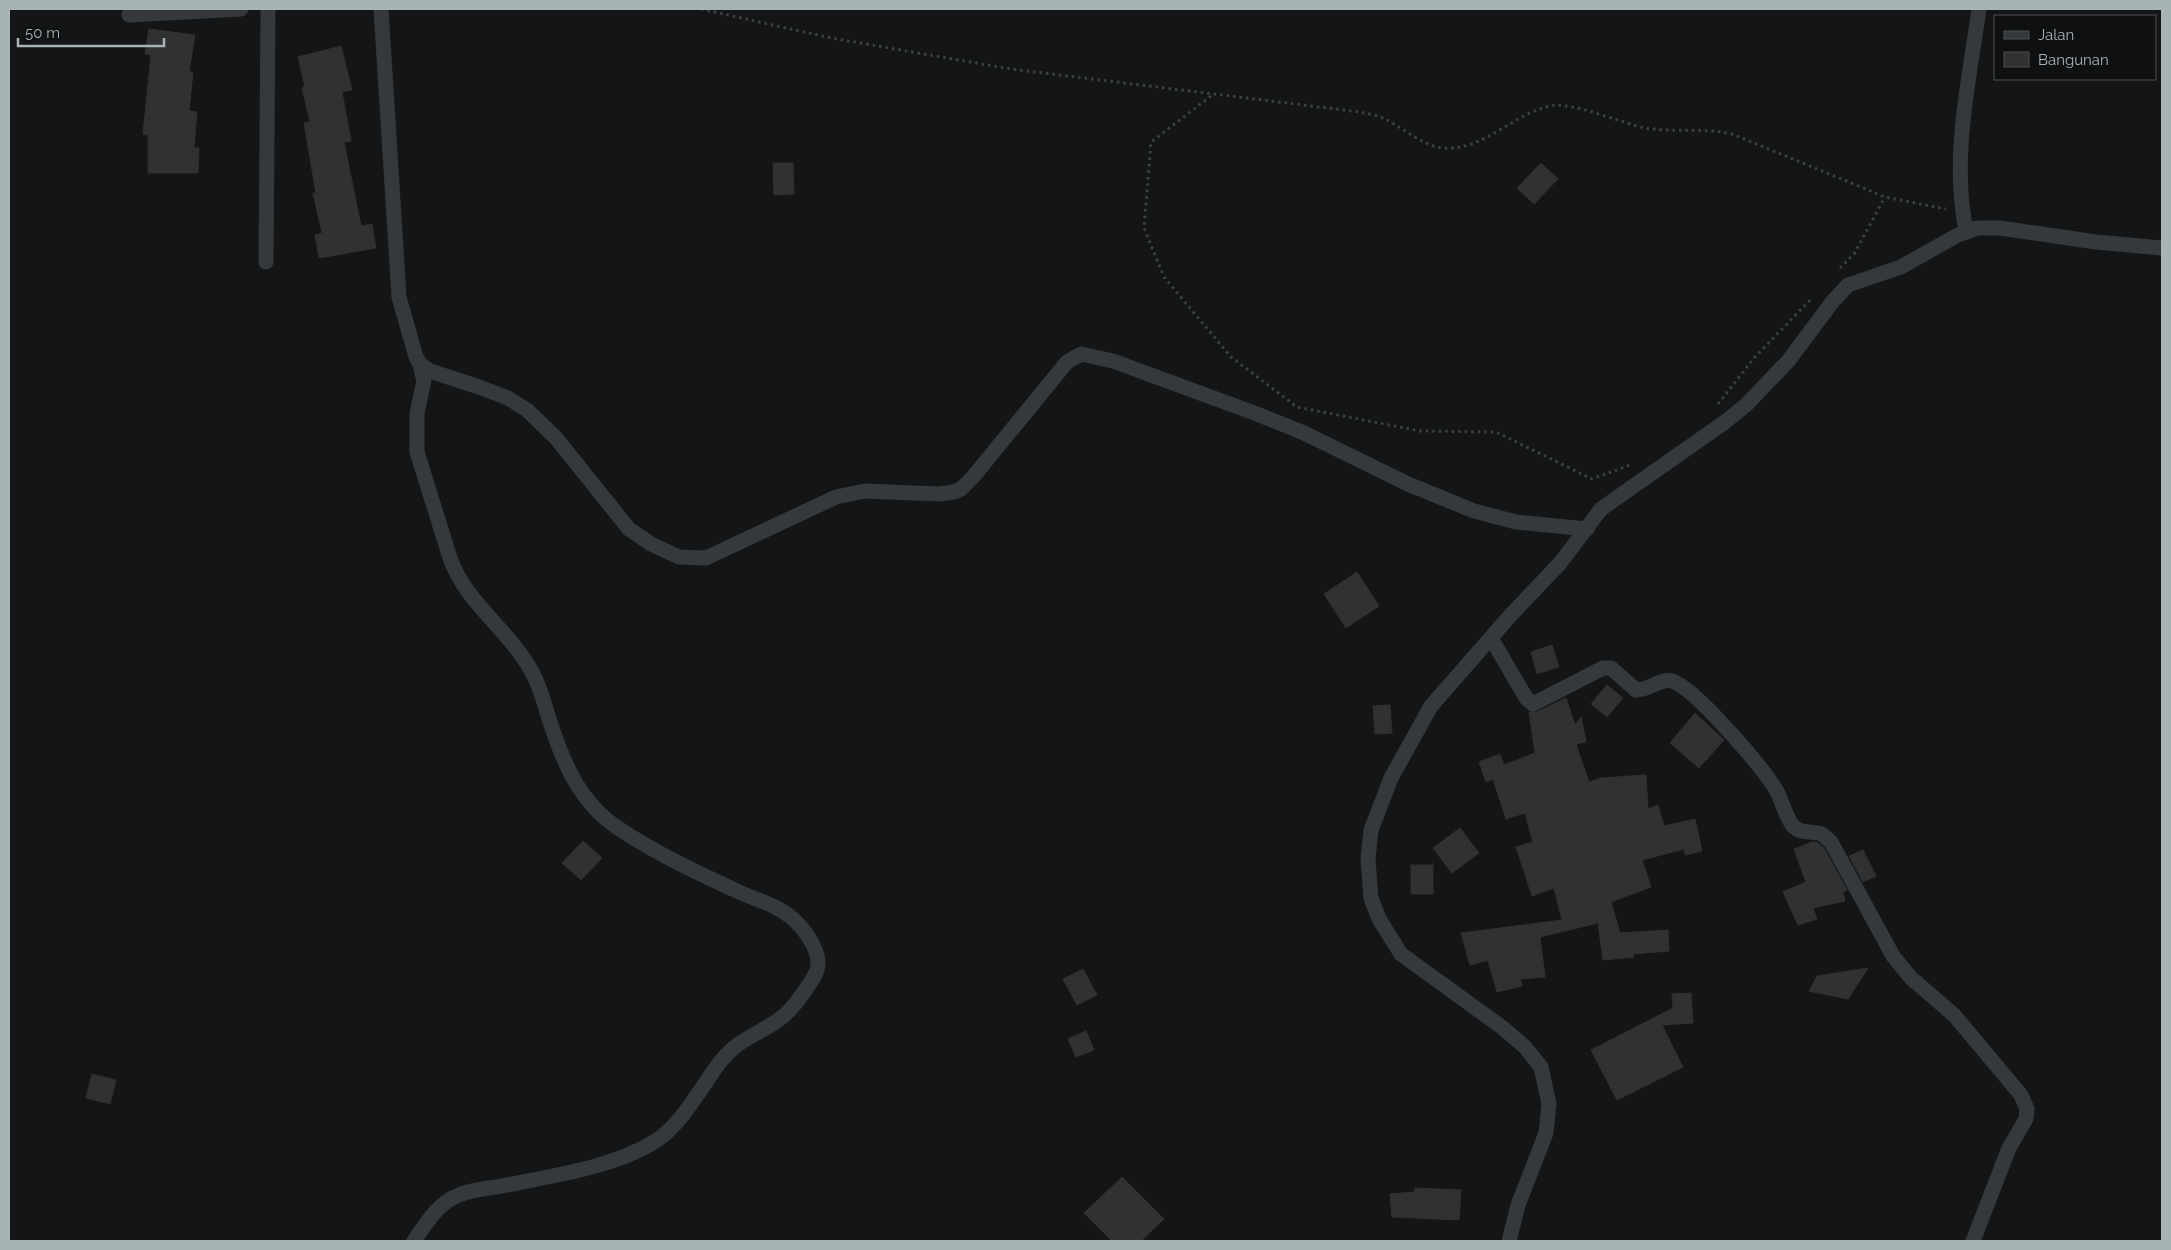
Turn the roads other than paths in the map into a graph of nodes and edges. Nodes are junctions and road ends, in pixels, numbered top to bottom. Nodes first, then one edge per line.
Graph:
1 (242, 9) edge
2 (268, 9) edge
3 (381, 9) edge
4 (1978, 9) edge
5 (130, 15) dead end
6 (1966, 230) junction
7 (2162, 248) edge
8 (266, 262) dead end
9 (420, 364) junction
10 (1587, 529) junction
11 (1492, 638) junction
12 (414, 1241) edge
13 (1510, 1241) edge
14 (1973, 1241) edge

1 - 5 street
2 - 8 street
3 - 9 street
4 - 6 street
6 - 7 street
6 - 10 street
9 - 10 street
9 - 12 street
10 - 11 street
11 - 13 street
11 - 14 street

